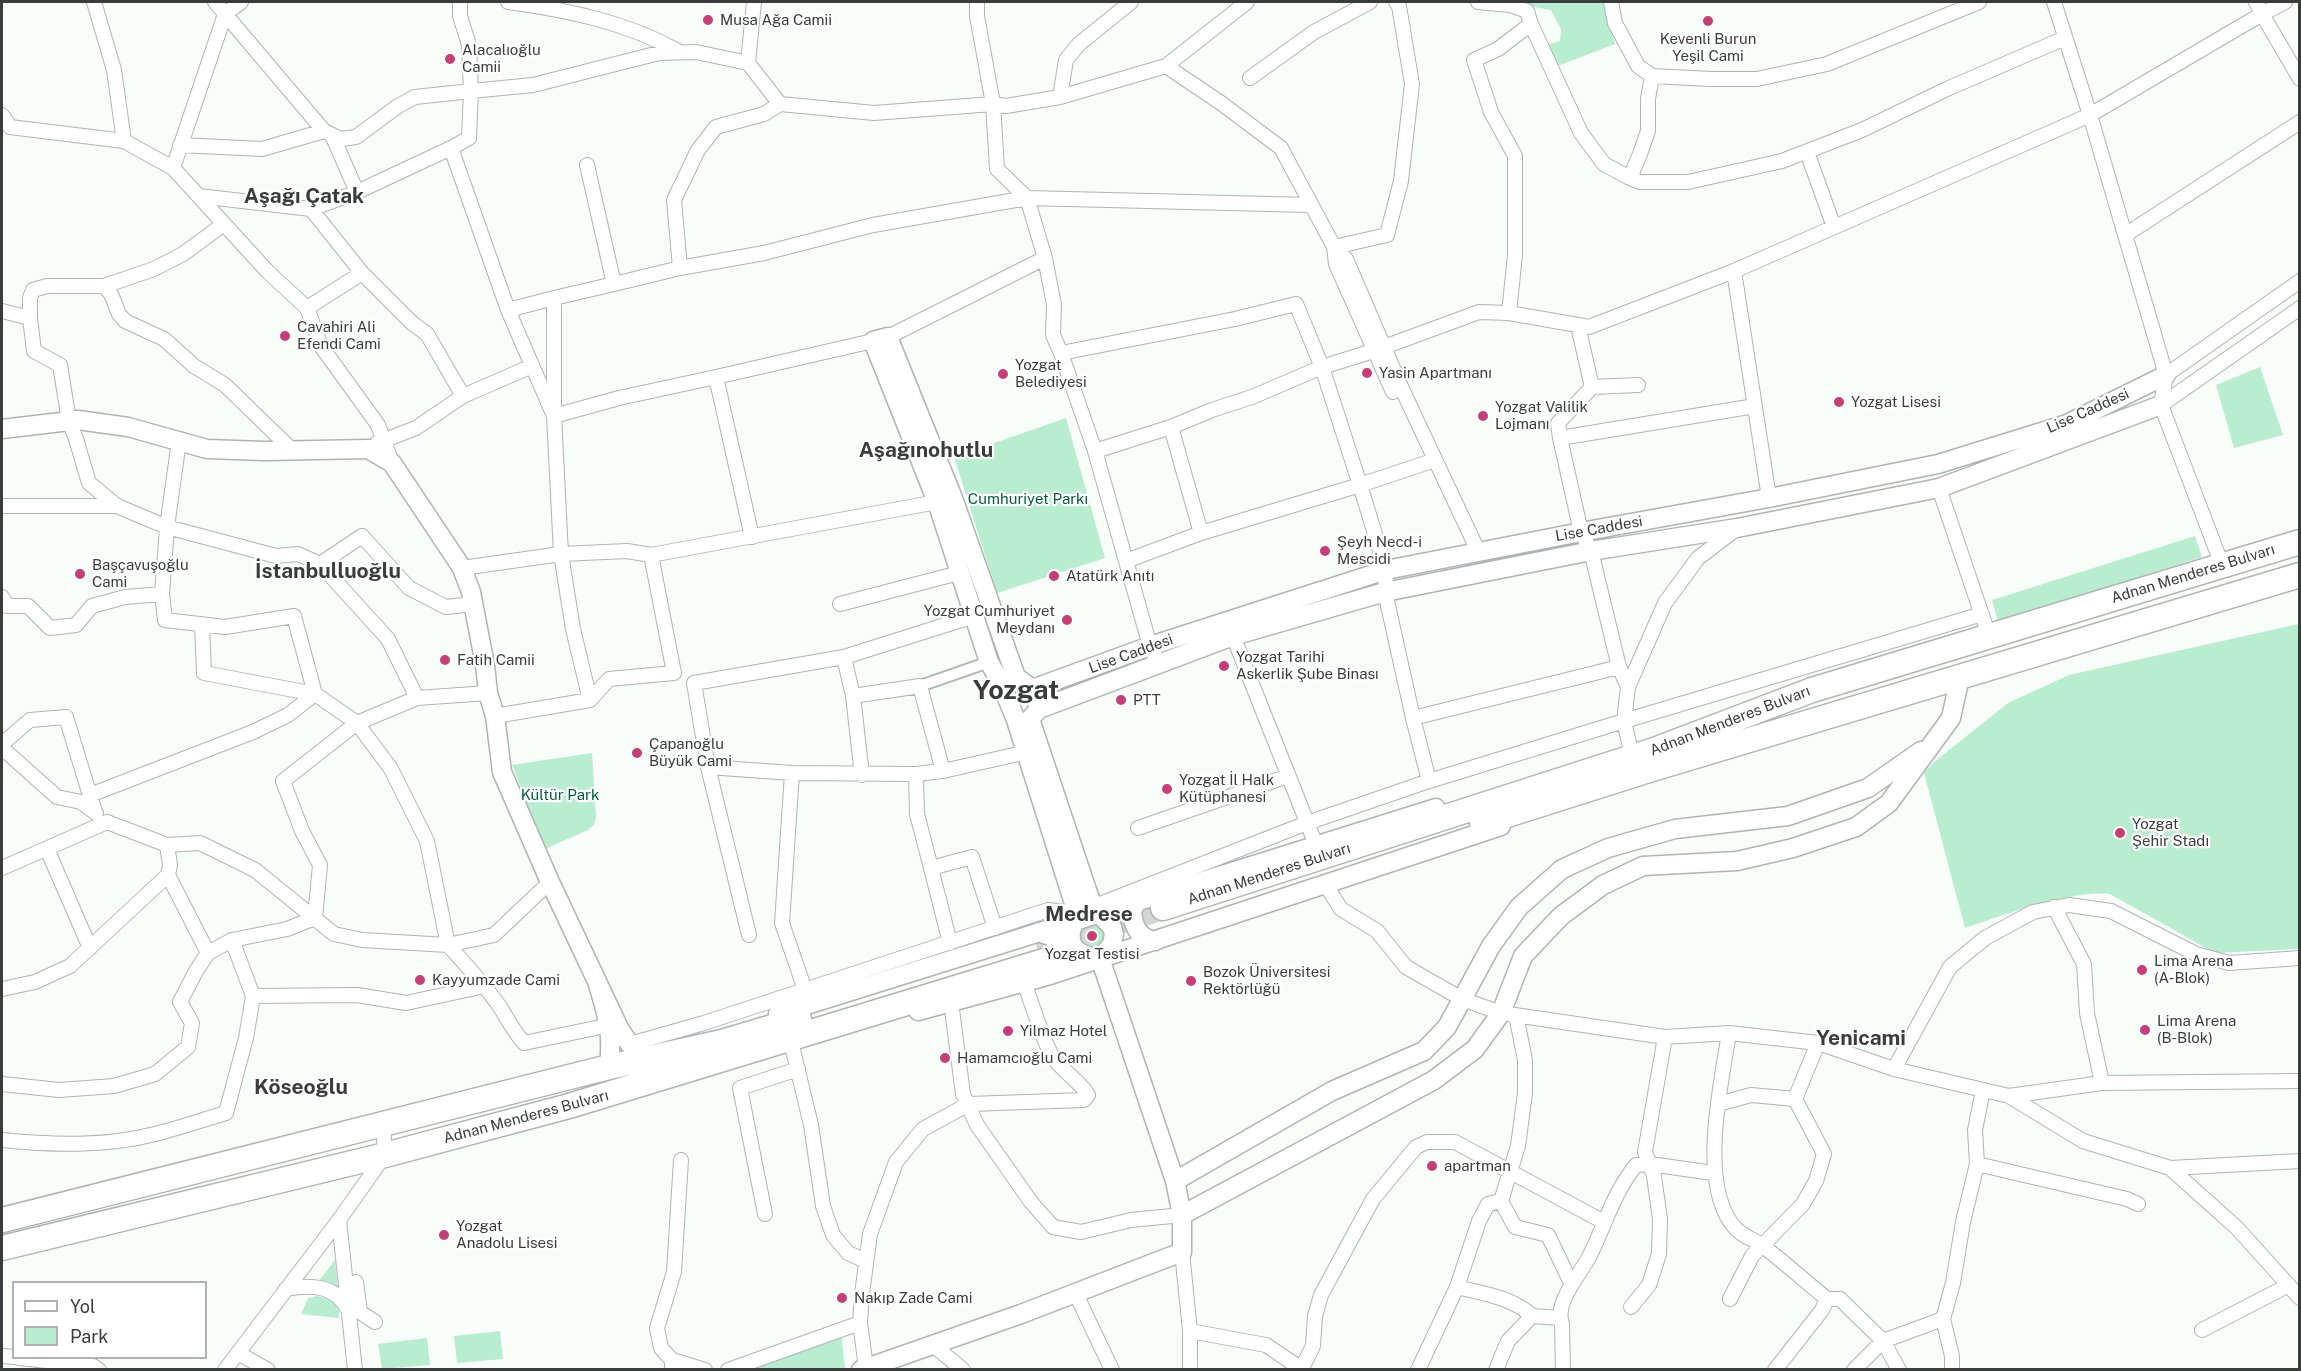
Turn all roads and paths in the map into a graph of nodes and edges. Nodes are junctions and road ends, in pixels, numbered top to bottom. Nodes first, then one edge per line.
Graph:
1 (94, 2) edge
2 (215, 2) edge
3 (241, 2) edge
4 (460, 2) edge
5 (508, 2) edge
6 (754, 2) edge
7 (976, 2) edge
8 (1131, 2) edge
9 (1247, 2) edge
10 (1370, 2) edge
11 (1396, 2) edge
12 (1478, 2) edge
13 (1611, 2) edge
14 (1979, 2) edge
15 (2054, 2) edge
16 (2285, 2) edge
17 (1524, 6) edge
18 (2259, 8) edge
19 (225, 14) junction
20 (1531, 24) junction
21 (2066, 38) junction
22 (680, 52) junction
23 (748, 63) junction
24 (1166, 66) junction
25 (1652, 76) junction
26 (1250, 78) dead end
27 (2300, 79) edge
28 (471, 91) junction
29 (1060, 97) junction
30 (780, 104) junction
31 (993, 104) junction
32 (2, 115) edge
33 (2090, 115) junction
34 (2300, 122) edge
35 (6, 129) edge
36 (328, 133) junction
37 (124, 141) junction
38 (180, 145) junction
39 (451, 148) junction
40 (1807, 152) junction
41 (587, 165) dead end
42 (173, 168) junction
43 (1628, 177) junction
44 (357, 192) junction
45 (199, 196) junction
46 (1027, 198) junction
47 (1310, 205) junction
48 (311, 209) junction
49 (224, 224) junction
50 (1834, 227) junction
51 (2126, 236) junction
52 (1334, 247) junction
53 (1045, 258) junction
54 (680, 268) junction
55 (1734, 271) junction
56 (362, 273) junction
57 (2300, 281) edge
58 (614, 284) junction
59 (104, 286) junction
60 (554, 298) junction
61 (307, 308) junction
62 (2300, 308) edge
63 (508, 310) junction
64 (2, 311) edge
65 (1509, 313) junction
66 (30, 318) junction
67 (1578, 326) junction
68 (880, 339) junction
69 (1378, 349) junction
70 (1061, 353) junction
71 (532, 366) junction
72 (1322, 367) junction
73 (2166, 375) junction
74 (716, 377) junction
75 (1638, 385) dead end
76 (1592, 387) junction
77 (463, 396) junction
78 (2161, 405) junction
79 (1755, 406) junction
80 (554, 416) junction
81 (69, 421) junction
82 (1171, 427) junction
83 (2, 429) edge
84 (1560, 438) junction
85 (179, 441) junction
86 (376, 444) junction
87 (292, 450) junction
88 (1095, 451) junction
89 (1431, 461) junction
90 (1360, 485) junction
91 (1939, 488) junction
92 (1770, 498) junction
93 (937, 502) junction
94 (2, 506) edge
95 (117, 506) junction
96 (167, 527) junction
97 (1737, 528) junction
98 (1581, 532) junction
99 (1201, 533) junction
100 (752, 537) junction
101 (2300, 542) edge
102 (1590, 550) junction
103 (1473, 552) junction
104 (561, 554) junction
105 (651, 555) junction
106 (1126, 561) junction
107 (320, 564) junction
108 (2222, 565) junction
109 (462, 568) junction
110 (1386, 570) junction
111 (959, 573) junction
112 (2300, 575) edge
113 (1385, 592) junction
114 (162, 594) junction
115 (2, 597) edge
116 (840, 603) dead end
117 (473, 604) junction
118 (974, 616) junction
119 (202, 624) junction
120 (1985, 625) junction
121 (1233, 636) junction
122 (1150, 646) junction
123 (844, 657) junction
124 (989, 662) junction
125 (1159, 664) junction
126 (1619, 666) junction
127 (674, 673) junction
128 (1960, 676) junction
129 (1008, 680) junction
130 (694, 683) junction
131 (920, 686) junction
132 (1628, 687) junction
133 (1032, 689) junction
134 (1812, 690) junction
135 (488, 693) junction
136 (315, 694) junction
137 (853, 696) junction
138 (417, 698) junction
139 (590, 700) junction
140 (1867, 706) junction
141 (495, 716) junction
142 (1029, 716) junction
143 (1413, 718) junction
144 (1624, 721) junction
145 (357, 723) junction
146 (1933, 743) junction
147 (2, 746) edge
148 (1630, 747) junction
149 (1027, 752) junction
150 (708, 767) junction
151 (943, 771) junction
152 (792, 773) junction
153 (916, 774) junction
154 (862, 775) junction
155 (1288, 777) junction
156 (1429, 781) junction
157 (90, 795) junction
158 (95, 812) junction
159 (107, 822) junction
160 (1307, 823) junction
161 (1138, 828) dead end
162 (166, 845) junction
163 (1316, 845) junction
164 (46, 849) junction
165 (2, 868) edge
166 (931, 868) junction
167 (168, 875) junction
168 (550, 882) junction
169 (1325, 884) junction
170 (1137, 902) junction
171 (2054, 907) junction
172 (1086, 914) junction
173 (315, 918) junction
174 (1162, 924) junction
175 (995, 928) junction
176 (749, 935) dead end
177 (232, 940) junction
178 (950, 942) junction
179 (448, 945) junction
180 (90, 948) junction
181 (208, 953) junction
182 (1042, 954) junction
183 (2300, 957) edge
184 (1100, 958) junction
185 (597, 981) junction
186 (1024, 982) junction
187 (485, 986) junction
188 (2, 989) edge
189 (806, 990) junction
190 (253, 996) junction
191 (1462, 999) junction
192 (951, 1002) junction
193 (1508, 1014) junction
194 (610, 1024) junction
195 (1729, 1033) junction
196 (1665, 1037) junction
197 (1818, 1043) junction
198 (792, 1046) junction
199 (640, 1053) junction
200 (609, 1067) junction
201 (798, 1069) junction
202 (1894, 1069) junction
203 (2300, 1081) edge
204 (2102, 1083) junction
205 (2, 1084) edge
206 (1983, 1090) junction
207 (2009, 1096) junction
208 (1795, 1099) junction
209 (969, 1104) junction
210 (1718, 1104) junction
211 (569, 1106) junction
212 (383, 1124) junction
213 (2, 1140) edge
214 (385, 1155) junction
215 (681, 1160) dead end
216 (2300, 1161) edge
217 (1650, 1164) junction
218 (1977, 1164) junction
219 (2170, 1168) junction
220 (1509, 1172) junction
221 (1713, 1173) junction
222 (1175, 1181) junction
223 (1501, 1201) junction
224 (2138, 1204) dead end
225 (765, 1214) dead end
226 (1182, 1215) junction
227 (2, 1220) edge
228 (339, 1220) junction
229 (1604, 1222) junction
230 (1761, 1245) junction
231 (342, 1247) junction
232 (2, 1248) edge
233 (1182, 1252) junction
234 (866, 1261) junction
235 (1571, 1283) junction
236 (2289, 1285) junction
237 (1457, 1287) junction
238 (286, 1289) junction
239 (1075, 1292) junction
240 (2300, 1298) edge
241 (1730, 1299) dead end
242 (1827, 1299) junction
243 (1631, 1306) dead end
244 (351, 1314) junction
245 (1532, 1316) junction
246 (1560, 1317) junction
247 (1943, 1319) junction
248 (375, 1322) dead end
249 (860, 1323) junction
250 (2202, 1330) dead end
251 (1190, 1331) junction
252 (1883, 1341) junction
253 (933, 1346) junction
254 (238, 1353) junction
255 (28, 1359) edge
256 (672, 1364) edge
257 (863, 1368) edge
258 (1110, 1368) edge
259 (1302, 1369) edge
260 (1424, 1369) edge
261 (1565, 1369) edge
262 (99, 1370) edge
263 (225, 1370) edge
264 (268, 1370) edge
265 (355, 1370) edge
266 (705, 1370) edge
267 (728, 1370) edge
268 (963, 1370) edge
269 (1190, 1370) edge
270 (1496, 1370) edge
271 (1775, 1370) edge
272 (1854, 1370) edge
273 (1899, 1370) edge
274 (1952, 1370) edge

1 - 37 street
2 - 19 street
3 - 19 street
4 - 28 street
5 - 22 street
6 - 23 street
7 - 31 street
8 - 29 street
9 - 24 street
10 - 26 street
11 - 52 street
12 - 17 street
13 - 25 street
14 - 25 street
15 - 21 street
16 - 18 street
17 - 20 street
18 - 27 street
18 - 33 street
19 - 36 street
19 - 38 street
20 - 43 street
20 - 65 street
21 - 33 street
21 - 40 street
22 - 23 street
22 - 28 street
23 - 30 street
24 - 29 street
24 - 47 street
25 - 43 street
28 - 36 street
28 - 39 street
29 - 31 street
30 - 31 street
30 - 54 street
31 - 46 street
32 - 35 street
33 - 50 street
33 - 51 street
34 - 51 street
35 - 37 street
36 - 38 street
36 - 44 street
37 - 42 street
38 - 42 street
39 - 44 street
39 - 63 street
40 - 43 street
40 - 50 street
41 - 58 street
42 - 45 street
44 - 48 street
45 - 48 street
45 - 49 street
46 - 47 street
46 - 53 street
46 - 54 street
47 - 52 street
48 - 56 street
49 - 59 street
49 - 61 street
50 - 55 street
51 - 73 street
52 - 69 street
53 - 68 street
53 - 70 street
54 - 58 street
55 - 67 street
55 - 79 street
56 - 61 street
56 - 77 street
57 - 73 street
58 - 60 street
59 - 66 street
59 - 87 street
60 - 63 street
60 - 80 street
61 - 86 street
62 - 78 street
63 - 71 street
64 - 66 street
65 - 67 street
65 - 69 street
66 - 81 street
67 - 76 street
68 - 74 street
68 - 93 street
68 - 129 street
69 - 72 street
69 - 89 street
70 - 72 street
70 - 88 street
71 - 77 street
71 - 80 street
72 - 82 street
72 - 90 street
73 - 78 street
73 - 92 street, Lise Caddesi
74 - 80 street
74 - 100 street
75 - 76 street
76 - 84 street
77 - 86 street
78 - 91 street, Lise Caddesi
78 - 108 street
79 - 84 street
79 - 92 street
80 - 104 street
81 - 83 street
81 - 85 street
81 - 95 street
82 - 88 street
82 - 99 street
84 - 98 street
85 - 87 street
85 - 96 street
86 - 87 street
86 - 109 street
88 - 106 street
89 - 90 street
89 - 103 street
90 - 99 street
90 - 110 street
91 - 97 street, Lise Caddesi
91 - 120 street
92 - 98 street, Lise Caddesi
93 - 100 street
93 - 111 street
94 - 95 street
95 - 96 street
96 - 107 street
96 - 114 street
97 - 102 street, Lise Caddesi
97 - 132 street
98 - 102 street
98 - 103 street, Lise Caddesi
99 - 106 street
100 - 105 street
101 - 108 highway, Adnan Menderes Bulvarı
102 - 113 street, Lise Caddesi
102 - 126 street
103 - 110 street, Lise Caddesi
104 - 105 street
104 - 109 street
104 - 139 street
105 - 127 street
106 - 122 street
107 - 117 street
107 - 138 street
108 - 120 highway, Adnan Menderes Bulvarı
109 - 117 street
110 - 113 street
110 - 122 street, Lise Caddesi
111 - 116 street
111 - 118 street
112 - 128 highway, Adnan Menderes Bulvarı
113 - 121 street, Lise Caddesi
113 - 143 street
114 - 115 street
114 - 119 street
117 - 135 street
118 - 123 street
118 - 124 street
119 - 136 street
119 - 136 street
120 - 134 highway, Adnan Menderes Bulvarı
120 - 144 street
121 - 125 street, Lise Caddesi
121 - 155 street
122 - 125 street
122 - 133 street, Lise Caddesi
123 - 130 street
123 - 137 street
124 - 129 street
124 - 131 street
125 - 142 street, Lise Caddesi
126 - 132 street
126 - 143 street
127 - 130 street
127 - 139 street
128 - 140 highway, Adnan Menderes Bulvarı
128 - 146 street
129 - 133 street
129 - 142 street
130 - 150 street
131 - 137 street
131 - 151 street
132 - 144 street
133 - 142 street
134 - 148 street
134 - 174 highway, Adnan Menderes Bulvarı
135 - 138 street
135 - 141 street
136 - 145 street
136 - 157 street
137 - 154 street
138 - 145 street
139 - 141 street
140 - 169 street
140 - 174 highway, Adnan Menderes Bulvarı
141 - 168 street
142 - 149 street
142 - 172 street
143 - 156 street
144 - 148 street
144 - 156 street
145 - 173 street
145 - 179 street
146 - 191 street
146 - 193 street
147 - 157 street
147 - 158 street
148 - 163 street
149 - 151 street
149 - 172 street
150 - 152 street
150 - 176 street
151 - 153 street
152 - 154 street
152 - 189 street
153 - 154 street
153 - 166 street
155 - 160 street
155 - 161 street
156 - 160 street
157 - 158 street
158 - 159 street
159 - 162 street
159 - 164 street
160 - 163 street
160 - 172 street
162 - 167 street
162 - 173 street
163 - 170 street
164 - 165 street
164 - 180 street
166 - 175 street
166 - 178 street
167 - 180 street
167 - 181 street
168 - 179 street
168 - 185 street
169 - 174 street
169 - 191 street
170 - 172 street
170 - 174 street
171 - 183 street
171 - 202 street
171 - 204 street
172 - 175 street
172 - 182 street
172 - 184 street
172 - 184 street
173 - 177 street
173 - 179 street
174 - 184 street
175 - 178 street
177 - 181 street
177 - 190 street
178 - 189 street
179 - 187 street
180 - 188 street
181 - 205 street
182 - 184 street
182 - 186 street
182 - 199 highway, Adnan Menderes Bulvarı
182 - 211 highway, Adnan Menderes Bulvarı
184 - 222 street
185 - 194 street
185 - 199 street
186 - 192 street
186 - 209 street
187 - 190 street
187 - 194 street
189 - 199 street
190 - 213 street
191 - 193 street
191 - 222 street
192 - 198 street
192 - 209 street
193 - 196 street
193 - 220 street
193 - 226 street
194 - 200 street
195 - 196 street
195 - 197 street
195 - 210 street
196 - 217 street
197 - 202 street
197 - 208 street
198 - 201 street
198 - 211 street
199 - 200 highway, Adnan Menderes Bulvarı
200 - 212 highway, Adnan Menderes Bulvarı
201 - 225 street
201 - 234 street
202 - 206 street
203 - 204 street
204 - 207 street
206 - 207 street
206 - 218 street
207 - 219 street
208 - 210 street
208 - 230 street
209 - 226 street
209 - 234 street
210 - 221 street
211 - 214 highway, Adnan Menderes Bulvarı
212 - 214 street
212 - 227 highway, Adnan Menderes Bulvarı
214 - 228 street
214 - 232 highway, Adnan Menderes Bulvarı
215 - 256 street
216 - 219 street
217 - 221 street
217 - 229 street
217 - 243 street
218 - 224 street
218 - 247 street
219 - 236 street
220 - 223 street
220 - 229 street
220 - 259 street
221 - 230 street
222 - 226 street
223 - 235 street
223 - 237 street
226 - 233 street
228 - 231 street
228 - 238 street
229 - 235 street
230 - 241 street
230 - 242 street
231 - 244 street
231 - 248 street
233 - 239 street
233 - 251 street
234 - 249 street
235 - 246 street
236 - 240 street
236 - 250 street
237 - 245 street
237 - 260 street
238 - 244 street
238 - 254 street
239 - 253 street
239 - 258 street
242 - 252 street
242 - 271 street
244 - 265 street
245 - 246 street
245 - 270 street
246 - 261 street
247 - 252 street
247 - 274 street
249 - 257 street
249 - 267 street
251 - 259 street
251 - 269 street
252 - 272 street
252 - 273 street
253 - 257 street
253 - 268 street
254 - 263 street
254 - 264 street
255 - 262 street
256 - 266 street

